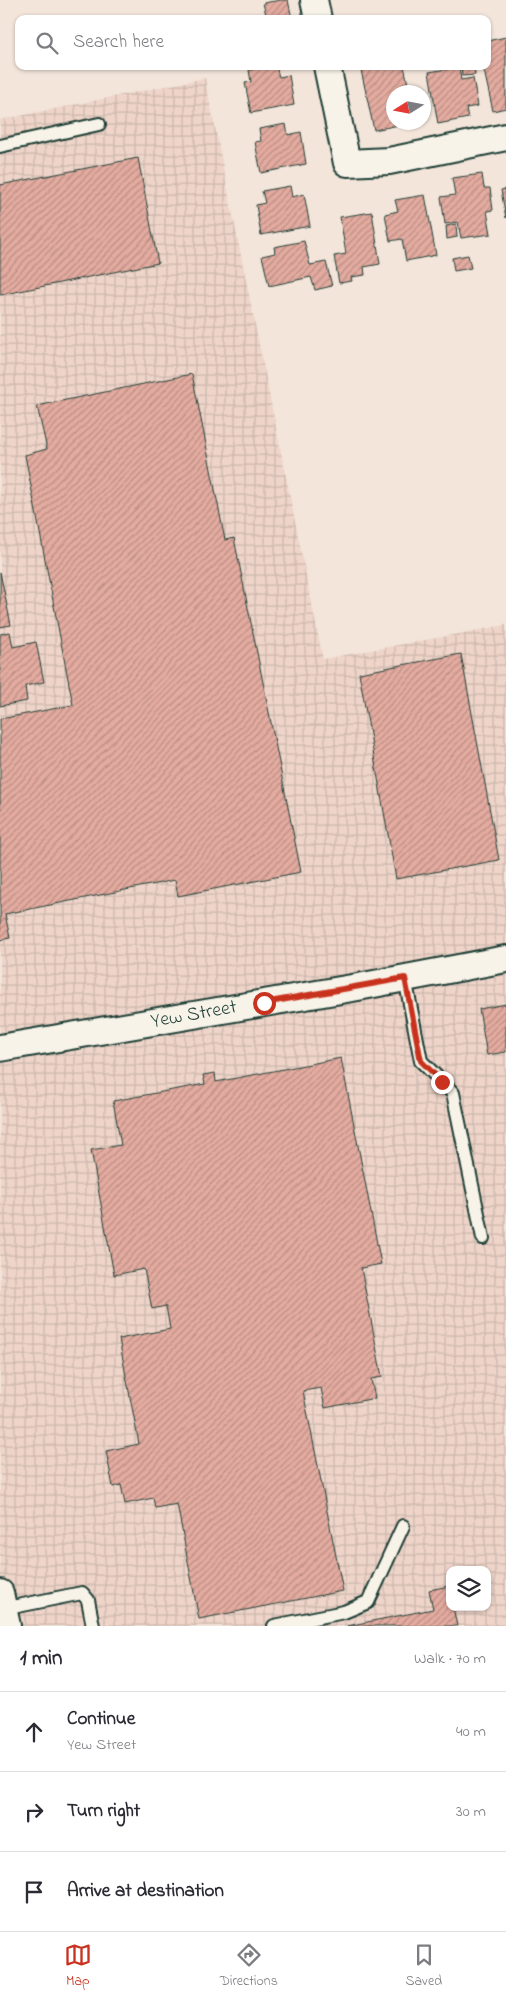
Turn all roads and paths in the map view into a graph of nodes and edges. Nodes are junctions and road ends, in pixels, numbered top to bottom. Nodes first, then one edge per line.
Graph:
1 (314, 0) edge
2 (317, 15) edge
3 (328, 70) edge
4 (99, 124) dead end
5 (506, 138) edge
6 (0, 146) edge
7 (506, 959) edge
8 (405, 978) junction
9 (0, 1048) edge
10 (483, 1238) dead end
11 (403, 1526) dead end
12 (3, 1609) edge
13 (93, 1626) edge
14 (274, 1626) edge

1 - 2 street
3 - 5 street
4 - 6 lane
7 - 8 street, Yew Street
8 - 9 street, Yew Street
8 - 10 lane
11 - 14 lane
12 - 13 lane

